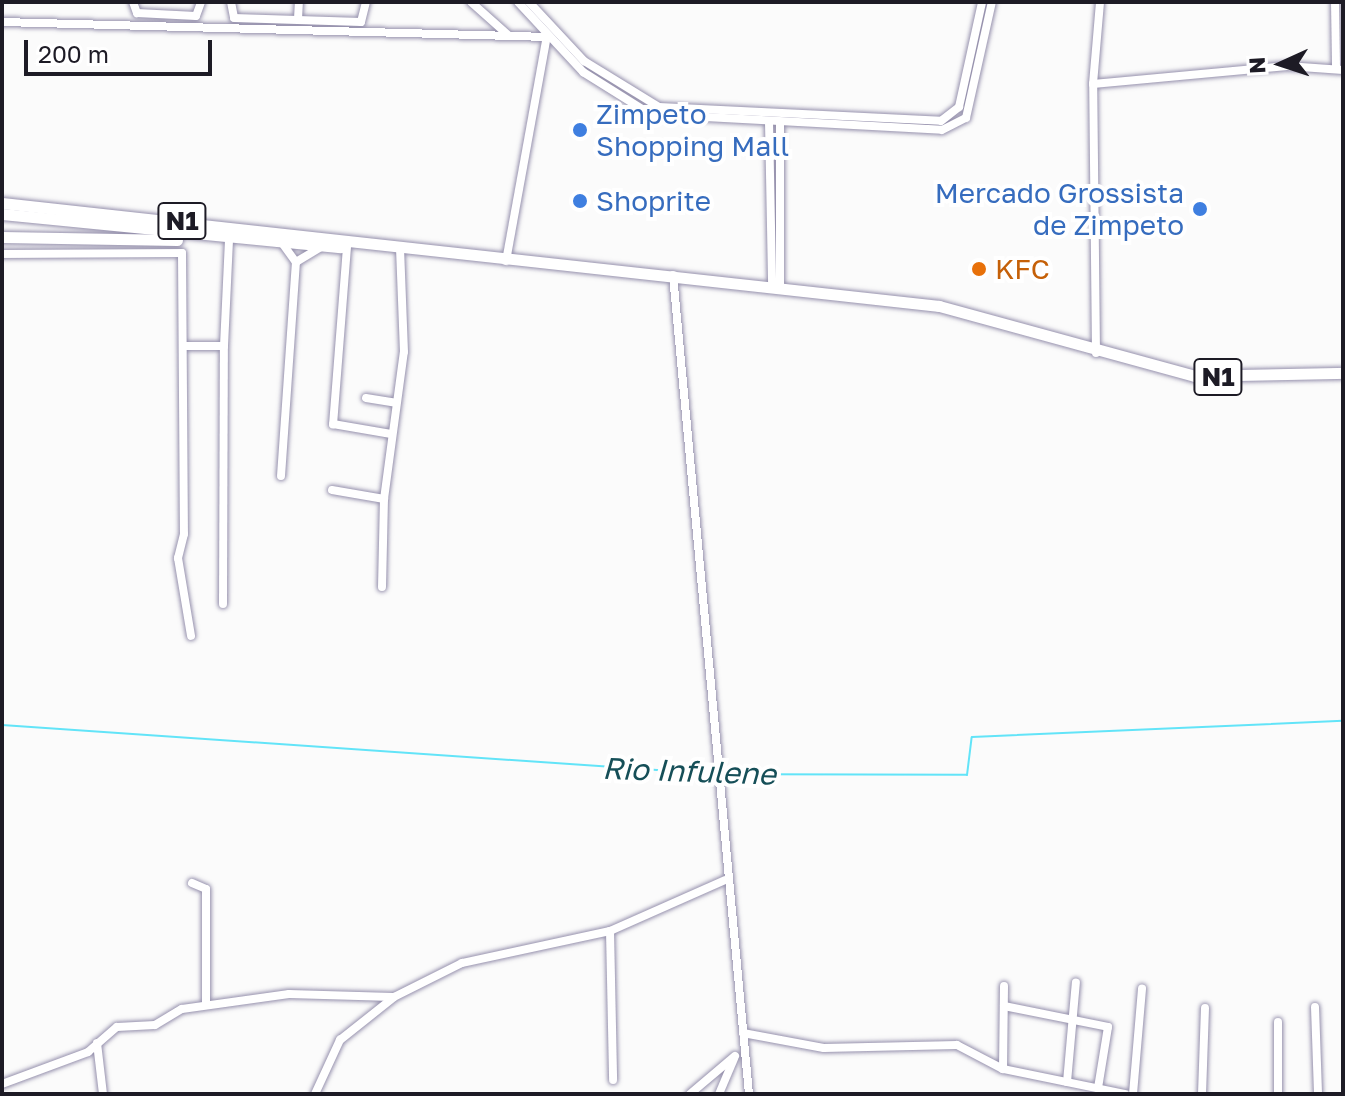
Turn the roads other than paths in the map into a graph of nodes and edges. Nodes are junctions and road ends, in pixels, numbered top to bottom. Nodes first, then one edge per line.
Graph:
1 (133, 2) edge
2 (201, 2) edge
3 (231, 2) edge
4 (299, 2) edge
5 (366, 2) edge
6 (471, 2) edge
7 (518, 2) edge
8 (529, 2) edge
9 (982, 2) edge
10 (992, 2) edge
11 (1100, 2) edge
12 (1335, 2) edge
13 (298, 19) junction
14 (2, 22) edge
15 (513, 37) junction
16 (547, 38) junction
17 (1339, 70) edge
18 (1093, 84) junction
19 (769, 113) junction
20 (779, 114) junction
21 (770, 126) junction
22 (780, 126) junction
23 (2, 197) edge
24 (2, 203) edge
25 (28, 205) junction
26 (2, 214) edge
27 (2, 237) edge
28 (227, 239) junction
29 (182, 240) junction
30 (282, 243) junction
31 (361, 246) junction
32 (321, 247) junction
33 (347, 247) junction
34 (400, 250) junction
35 (182, 253) junction
36 (2, 254) edge
37 (506, 261) junction
38 (296, 262) junction
39 (673, 275) junction
40 (776, 286) junction
41 (184, 346) junction
42 (224, 346) junction
43 (1096, 353) junction
44 (1343, 373) edge
45 (366, 398) dead end
46 (396, 403) junction
47 (391, 434) junction
48 (281, 476) dead end
49 (332, 490) dead end
50 (384, 499) junction
51 (382, 587) dead end
52 (223, 604) dead end
53 (191, 636) dead end
54 (725, 880) junction
55 (192, 883) dead end
56 (610, 931) junction
57 (1076, 982) dead end
58 (1004, 986) dead end
59 (1142, 988) dead end
60 (394, 997) junction
61 (206, 1005) junction
62 (1004, 1006) junction
63 (1315, 1007) dead end
64 (1205, 1008) dead end
65 (1075, 1021) junction
66 (1278, 1022) dead end
67 (743, 1033) junction
68 (97, 1043) junction
69 (744, 1049) junction
70 (735, 1056) junction
71 (1003, 1069) junction
72 (613, 1080) dead end
73 (1067, 1082) junction
74 (2, 1084) edge
75 (1098, 1088) junction
76 (103, 1094) edge
77 (315, 1094) edge
78 (690, 1094) edge
79 (719, 1094) edge
80 (749, 1094) edge
81 (1125, 1094) edge
82 (1133, 1094) edge
83 (1202, 1094) edge
84 (1278, 1094) edge
85 (1318, 1094) edge

1 - 2 street
3 - 13 street
4 - 13 street
5 - 13 street
6 - 15 street
7 - 16 street
8 - 19 street
9 - 20 street
10 - 22 street
11 - 18 street
12 - 17 street
14 - 15 street
15 - 16 street
16 - 21 street
16 - 37 street
17 - 18 street
18 - 43 street
19 - 20 street
19 - 21 street
20 - 22 street
21 - 22 street
21 - 40 street
22 - 40 street
23 - 25 highway
24 - 25 highway, N1
25 - 31 highway, N1
26 - 28 highway, N1
27 - 29 highway
28 - 29 highway
28 - 30 highway, N1
28 - 42 street
29 - 35 street
30 - 32 highway, N1
30 - 38 street
31 - 33 highway, N1
31 - 34 highway, N1
32 - 33 highway, N1
32 - 38 street
33 - 47 street
34 - 37 highway, N1
34 - 46 street
35 - 36 street
35 - 41 street
37 - 39 highway, N1
38 - 48 street
39 - 40 highway, N1
39 - 54 street
40 - 43 highway, N1
41 - 42 street
41 - 53 street
42 - 52 street
43 - 44 highway, N1
45 - 46 street
46 - 47 street
47 - 50 street
49 - 50 street
50 - 51 street
54 - 56 street
54 - 67 street
55 - 61 street
56 - 60 street
56 - 72 street
57 - 65 street
58 - 62 street
59 - 82 street
60 - 61 street
60 - 77 street
61 - 68 street
62 - 65 street
62 - 71 street
63 - 85 street
64 - 83 street
65 - 73 street
65 - 75 street
66 - 84 street
67 - 69 street
67 - 71 street
68 - 74 street
68 - 76 street
69 - 70 street
69 - 80 street
70 - 78 street
70 - 79 street
71 - 73 street
73 - 75 street
75 - 81 street

